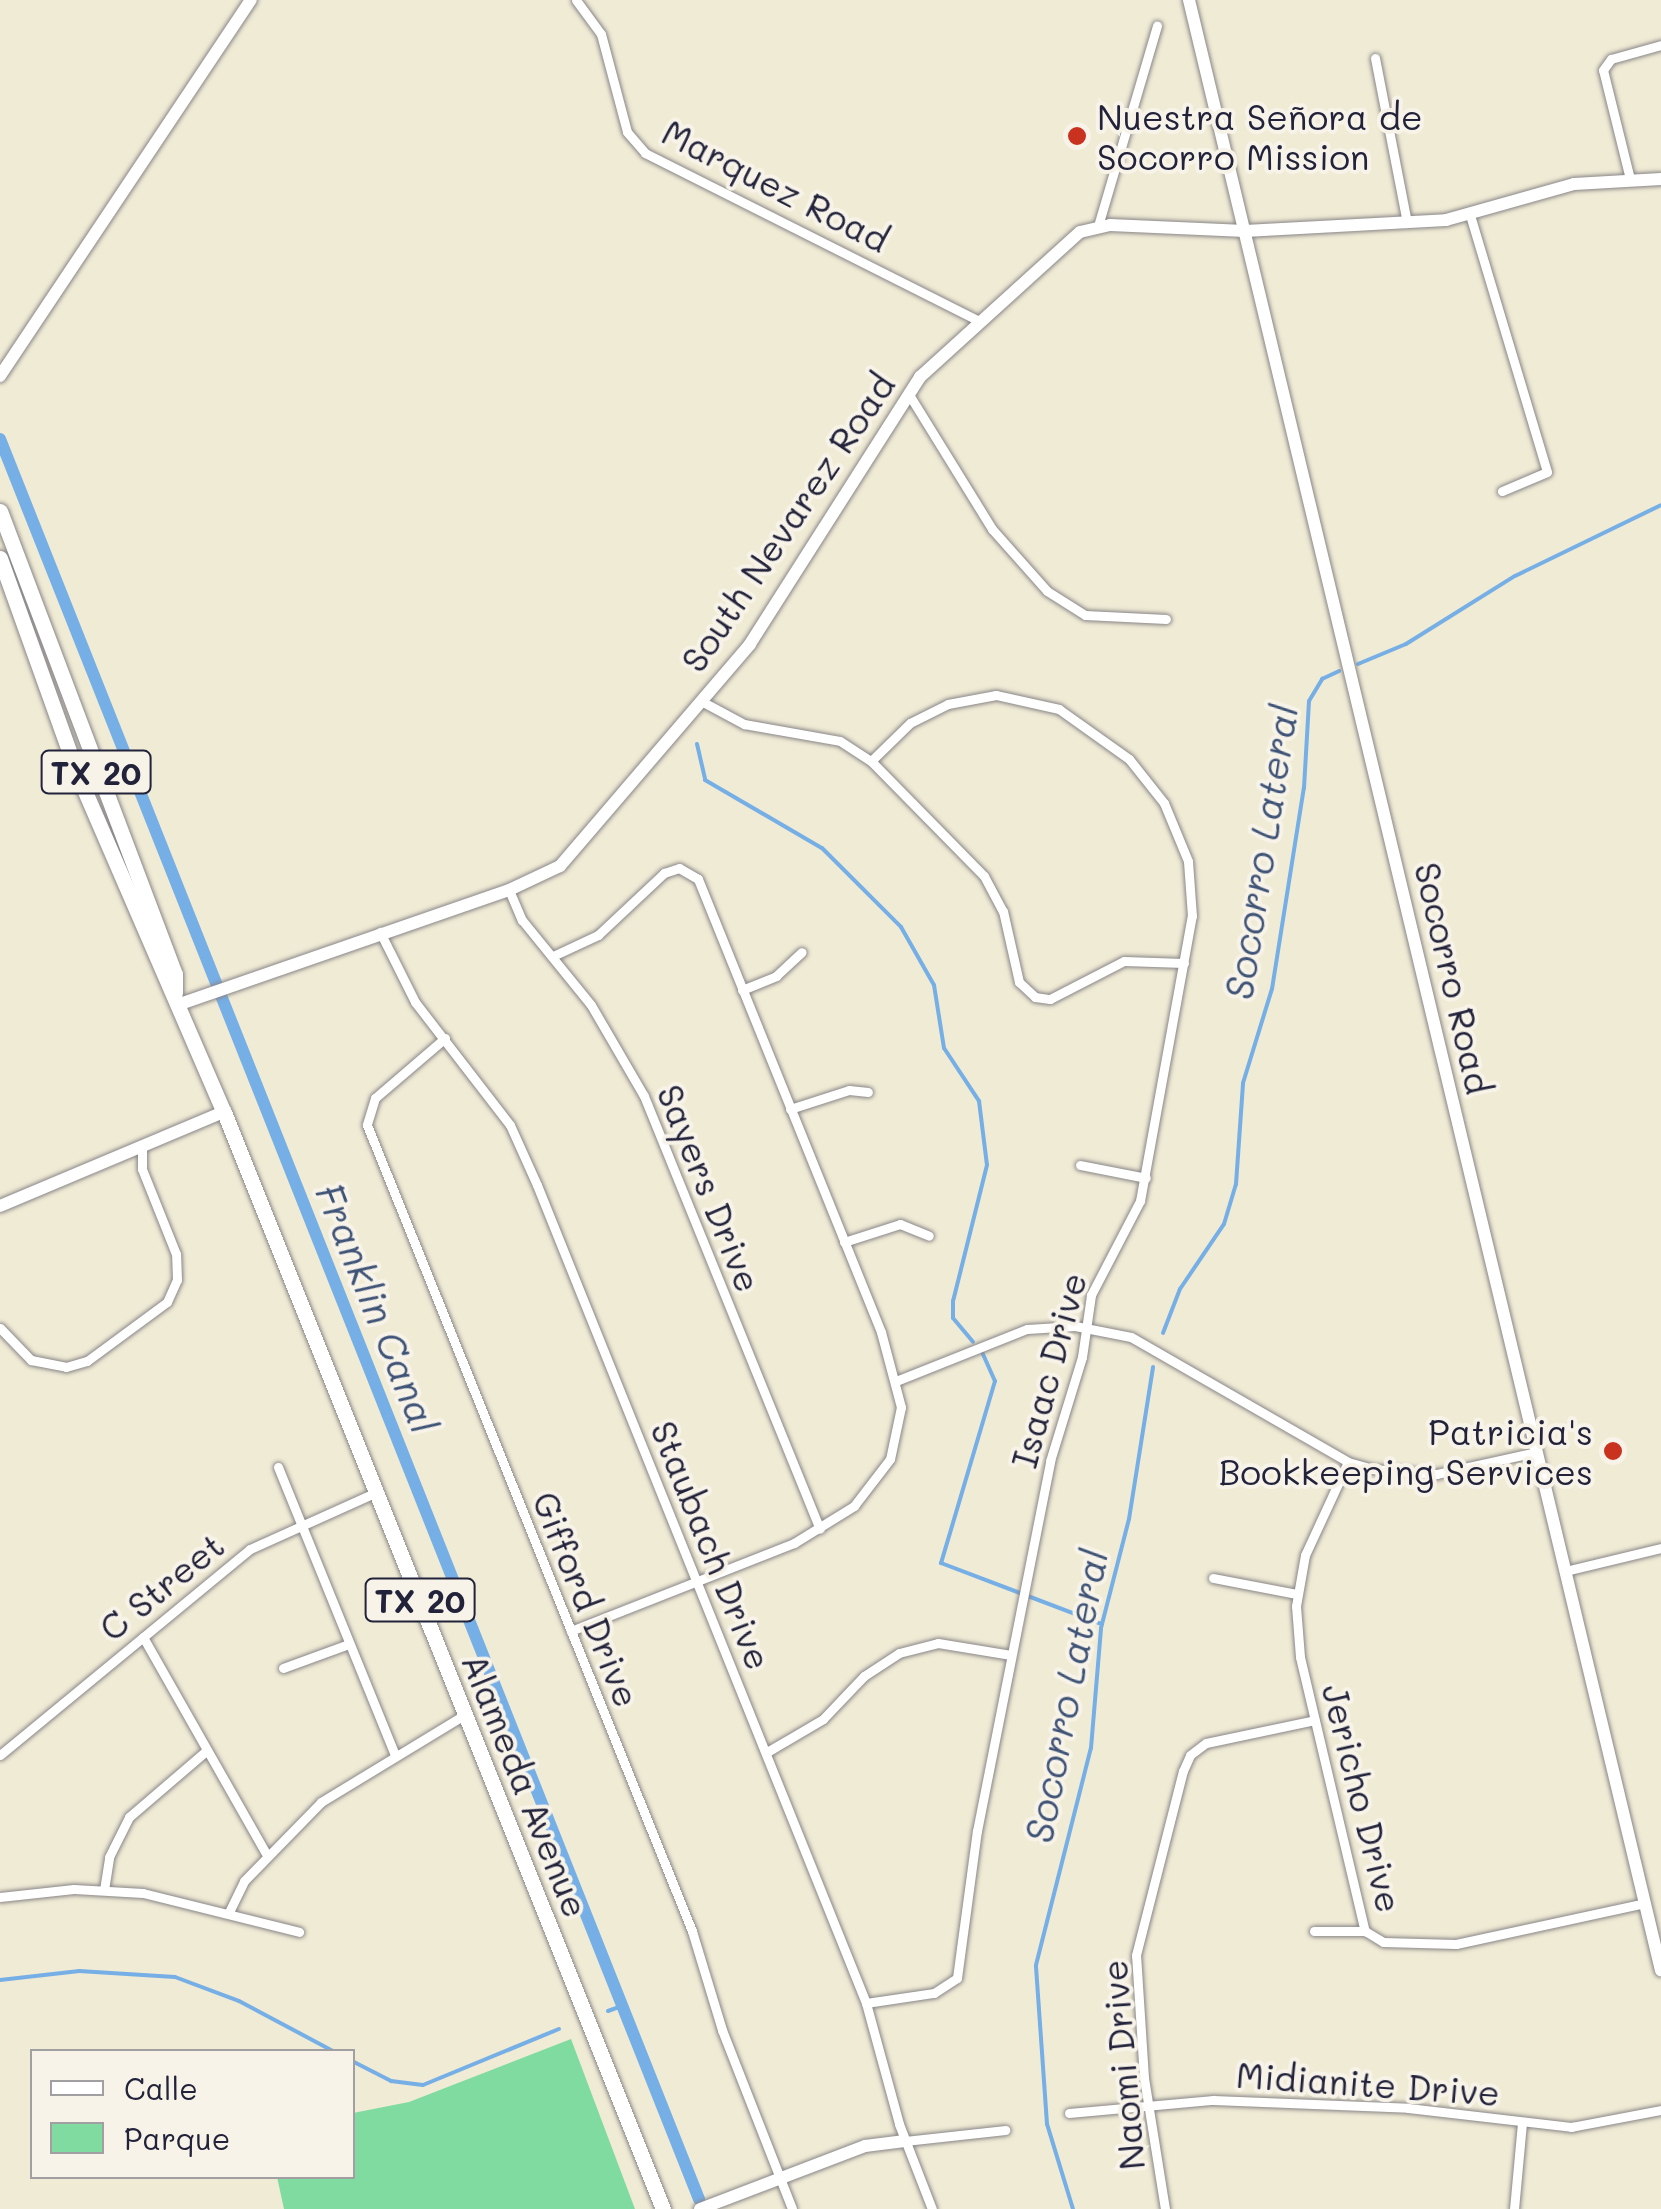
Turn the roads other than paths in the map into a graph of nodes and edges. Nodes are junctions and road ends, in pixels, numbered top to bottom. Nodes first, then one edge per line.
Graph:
1 (251, 0) edge
2 (576, 0) edge
3 (1189, 0) edge
4 (1157, 25) dead end
5 (1661, 44) edge
6 (1375, 58) dead end
7 (1661, 178) edge
8 (1630, 179) junction
9 (1470, 215) junction
10 (1407, 223) junction
11 (1098, 226) junction
12 (1244, 230) junction
13 (979, 320) junction
14 (0, 376) edge
15 (908, 393) junction
16 (1502, 491) dead end
17 (0, 511) edge
18 (0, 558) edge
19 (1166, 620) dead end
20 (703, 702) junction
21 (871, 761) junction
22 (509, 890) junction
23 (380, 932) junction
24 (802, 952) dead end
25 (553, 956) junction
26 (1184, 963) junction
27 (742, 990) junction
28 (182, 999) junction
29 (445, 1038) junction
30 (868, 1092) dead end
31 (790, 1109) junction
32 (224, 1112) junction
33 (142, 1147) junction
34 (1080, 1164) dead end
35 (1146, 1178) junction
36 (0, 1206) edge
37 (929, 1236) dead end
38 (844, 1242) junction
39 (0, 1328) edge
40 (1086, 1328) junction
41 (896, 1381) junction
42 (1536, 1452) junction
43 (1348, 1462) junction
44 (278, 1468) dead end
45 (377, 1492) junction
46 (301, 1524) junction
47 (820, 1529) junction
48 (1661, 1548) edge
49 (1565, 1571) junction
50 (1213, 1578) dead end
51 (696, 1583) junction
52 (1297, 1594) junction
53 (572, 1632) junction
54 (143, 1637) junction
55 (348, 1644) junction
56 (1011, 1655) junction
57 (283, 1668) dead end
58 (466, 1714) junction
59 (1315, 1720) junction
60 (206, 1751) junction
61 (766, 1752) junction
62 (394, 1754) junction
63 (0, 1755) edge
64 (268, 1856) junction
65 (104, 1890) junction
66 (0, 1896) edge
67 (1645, 1903) junction
68 (230, 1910) junction
69 (1314, 1931) dead end
70 (1365, 1931) junction
71 (300, 1932) dead end
72 (1661, 1970) edge
73 (866, 2003) junction
74 (1148, 2105) junction
75 (1661, 2110) edge
76 (1070, 2113) dead end
77 (1522, 2123) junction
78 (1006, 2130) dead end
79 (905, 2140) junction
80 (780, 2178) junction
81 (663, 2209) edge
82 (700, 2209) edge
83 (792, 2209) edge
84 (932, 2209) edge
85 (1165, 2209) edge
86 (1514, 2209) edge

1 - 14 street
2 - 13 street, Marquez Road
3 - 12 street, Socorro Road
4 - 11 street
5 - 8 street
6 - 10 street
7 - 8 street
8 - 9 street
9 - 10 street
9 - 16 street
10 - 12 street
11 - 12 street
11 - 13 street, South Nevarez Road
12 - 42 street, Socorro Road
13 - 15 street, South Nevarez Road
15 - 19 street
15 - 20 street, South Nevarez Road
17 - 28 main road, Alameda Avenue / TX 20
18 - 28 main road, Alameda Avenue / TX 20
20 - 21 street
20 - 22 street, South Nevarez Road
21 - 26 street
21 - 26 street, Isaac Drive
22 - 23 street, South Nevarez Road
22 - 25 street, Sayers Drive
23 - 28 street, South Nevarez Road
23 - 29 street, Staubach Drive
24 - 27 street
25 - 27 street
25 - 47 street, Sayers Drive
26 - 35 street, Isaac Drive
27 - 31 street
28 - 32 main road, Alameda Avenue / TX 20
29 - 51 street, Staubach Drive
29 - 53 street, Gifford Drive
30 - 31 street
31 - 38 street
32 - 33 street
32 - 45 main road, Alameda Avenue / TX 20
33 - 36 street
33 - 39 street
34 - 35 street
35 - 40 street, Isaac Drive
37 - 38 street
38 - 41 street
40 - 41 street
40 - 43 street
40 - 56 street, Isaac Drive
41 - 47 street
42 - 43 street
42 - 49 street, Socorro Road
43 - 52 street, Jericho Drive
44 - 46 street
45 - 46 street, C Street
45 - 58 main road, Alameda Avenue / TX 20
46 - 54 street, C Street
46 - 55 street
47 - 51 street
48 - 49 street
49 - 67 street, Socorro Road
50 - 52 street
51 - 53 street
51 - 61 street, Staubach Drive
52 - 59 street, Jericho Drive
53 - 80 street, Gifford Drive
54 - 60 street
54 - 63 street, C Street
55 - 57 street
55 - 62 street
56 - 61 street
56 - 73 street, Isaac Drive
58 - 62 street
58 - 81 main road, Alameda Avenue / TX 20
59 - 70 street, Jericho Drive
59 - 74 street, Naomi Drive
60 - 64 street
60 - 65 street
61 - 73 street, Staubach Drive
62 - 64 street
64 - 68 street
65 - 66 street
65 - 68 street
67 - 70 street, Jericho Drive
67 - 72 street, Socorro Road
68 - 71 street
69 - 70 street
73 - 79 street, Staubach Drive
74 - 76 street, Midianite Drive
74 - 77 street, Midianite Drive
74 - 85 street, Naomi Drive
75 - 77 street, Midianite Drive
77 - 86 street
78 - 79 street
79 - 80 street
79 - 84 street, Staubach Drive
80 - 82 street
80 - 83 street, Gifford Drive

